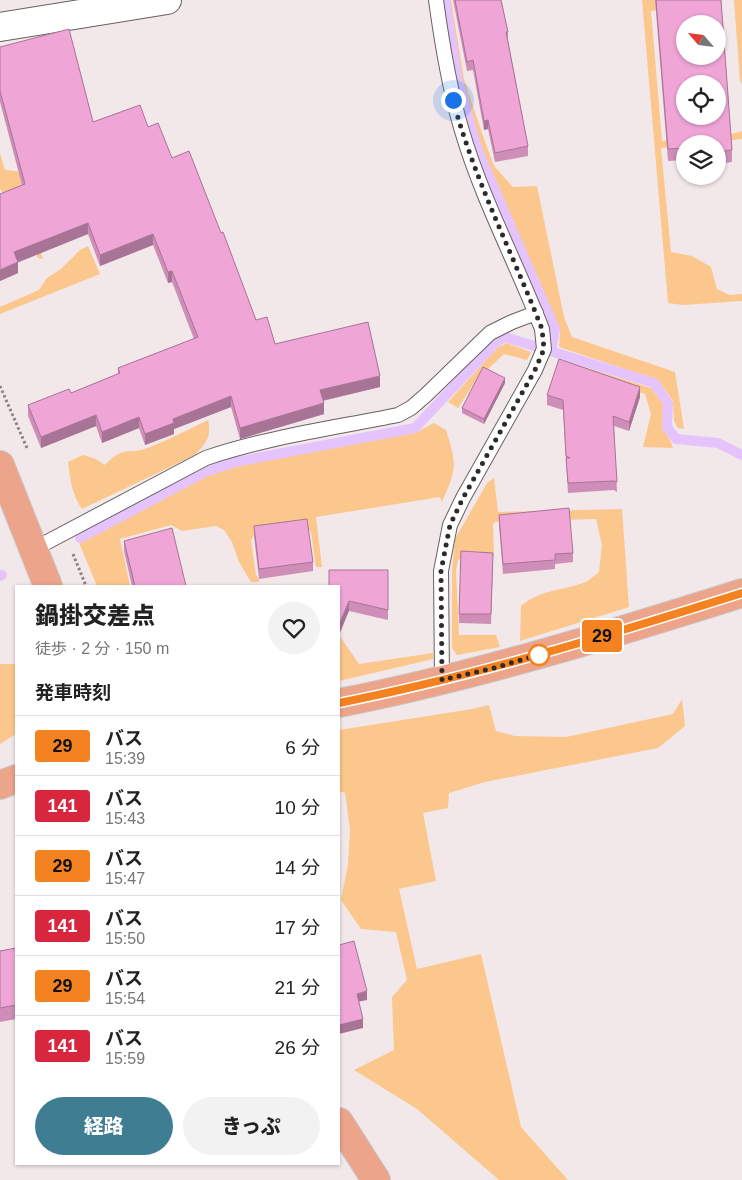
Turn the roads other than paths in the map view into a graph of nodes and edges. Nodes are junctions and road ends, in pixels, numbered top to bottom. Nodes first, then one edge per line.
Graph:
1 (167, 0) edge
2 (436, 0) edge
3 (0, 28) edge
4 (536, 313) junction
5 (0, 465) edge
6 (34, 549) junction
7 (48, 585) edge
8 (742, 593) edge
9 (442, 680) junction
10 (340, 703) edge
11 (15, 778) edge
12 (0, 785) edge
13 (340, 1124) edge
14 (376, 1180) edge

1 - 3 street
2 - 4 lane
4 - 6 lane
4 - 9 lane
5 - 6 main road
6 - 7 main road
8 - 9 main road
9 - 10 main road
11 - 12 main road
13 - 14 main road

